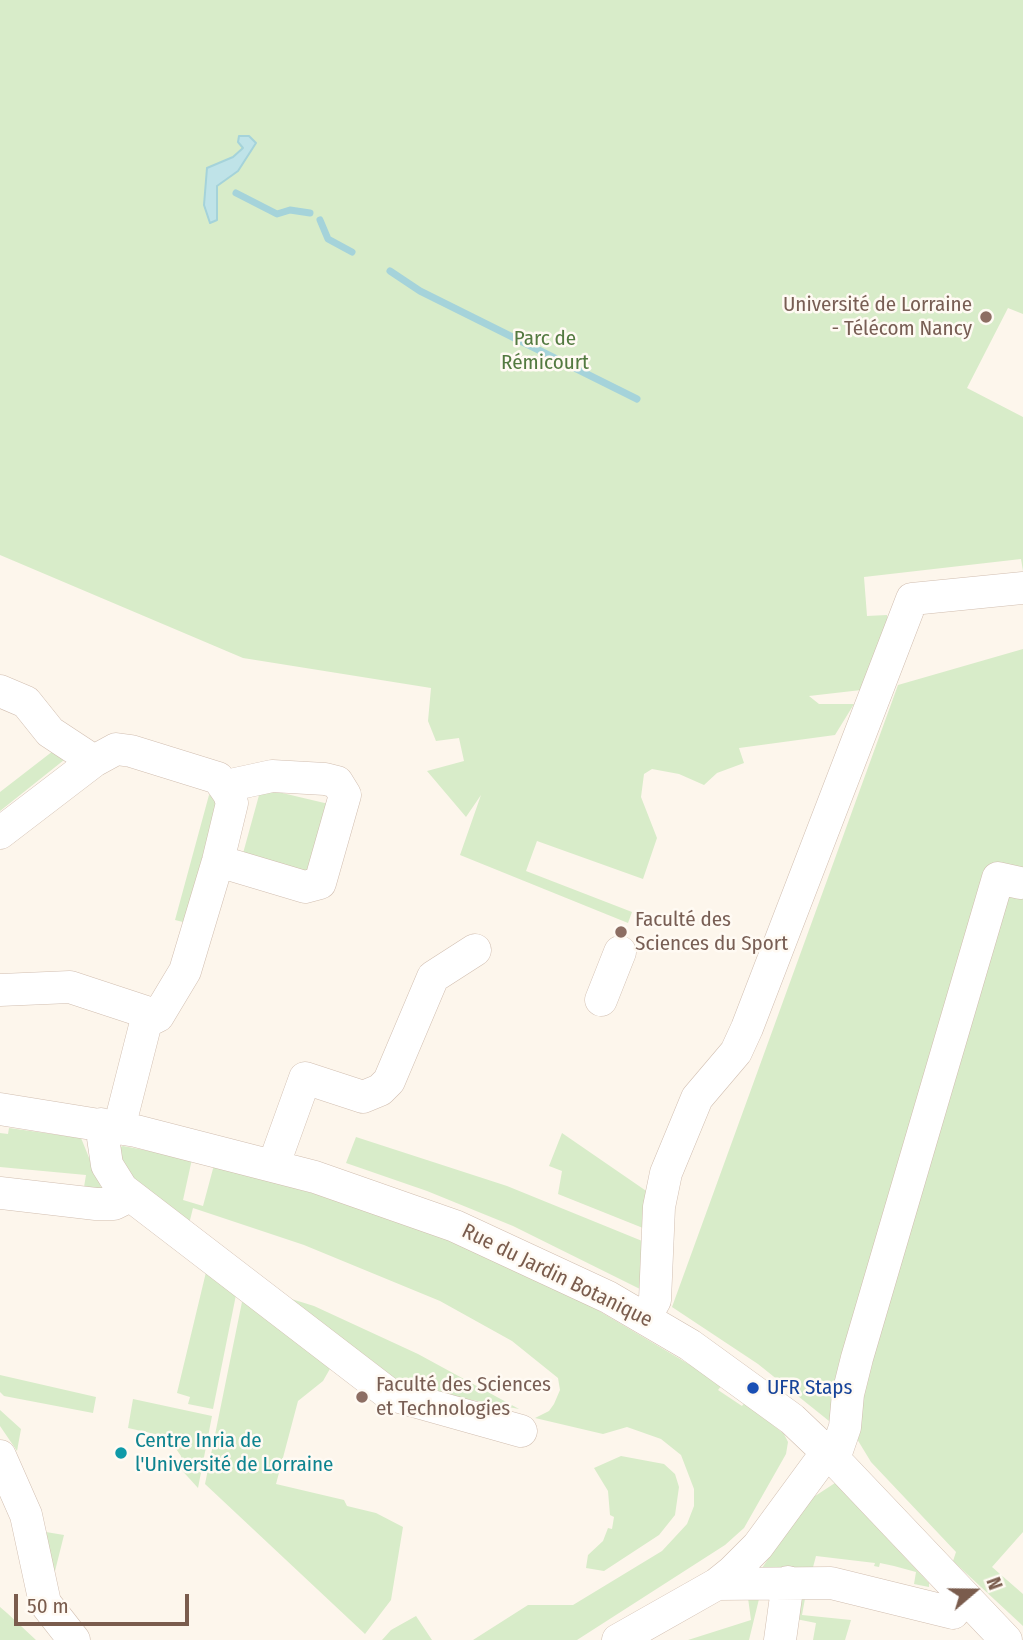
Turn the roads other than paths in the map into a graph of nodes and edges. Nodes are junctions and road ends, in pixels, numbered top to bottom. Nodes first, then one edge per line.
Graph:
1 (1023, 588) edge
2 (0, 691) edge
3 (94, 761) junction
4 (226, 786) junction
5 (0, 833) edge
6 (218, 861) junction
7 (1020, 883) dead end
8 (475, 950) dead end
9 (620, 952) dead end
10 (0, 990) edge
11 (601, 1000) dead end
12 (158, 1016) junction
13 (0, 1109) edge
14 (119, 1128) junction
15 (274, 1164) junction
16 (0, 1193) edge
17 (130, 1196) junction
18 (645, 1318) junction
19 (522, 1431) dead end
20 (830, 1455) junction
21 (2, 1464) edge
22 (788, 1582) junction
23 (717, 1584) junction
24 (955, 1617) edge
25 (75, 1640) edge
26 (618, 1640) edge
27 (780, 1640) edge
28 (1006, 1640) edge

1 - 18 street
2 - 3 street
3 - 4 street
3 - 5 street
4 - 6 street
4 - 6 street
6 - 12 street
7 - 20 street
8 - 15 street
9 - 11 street
10 - 12 street
12 - 14 street
13 - 14 street, Rue du Jardin Botanique
14 - 15 street, Rue du Jardin Botanique
14 - 17 street
15 - 18 street, Rue du Jardin Botanique
16 - 17 street
17 - 19 street
18 - 20 street, Rue du Jardin Botanique
20 - 23 street
20 - 24 street, Rue du Jardin Botanique
21 - 25 street
22 - 23 street
22 - 24 street
22 - 27 street
23 - 26 street
24 - 28 street, Rue du Jardin Botanique

